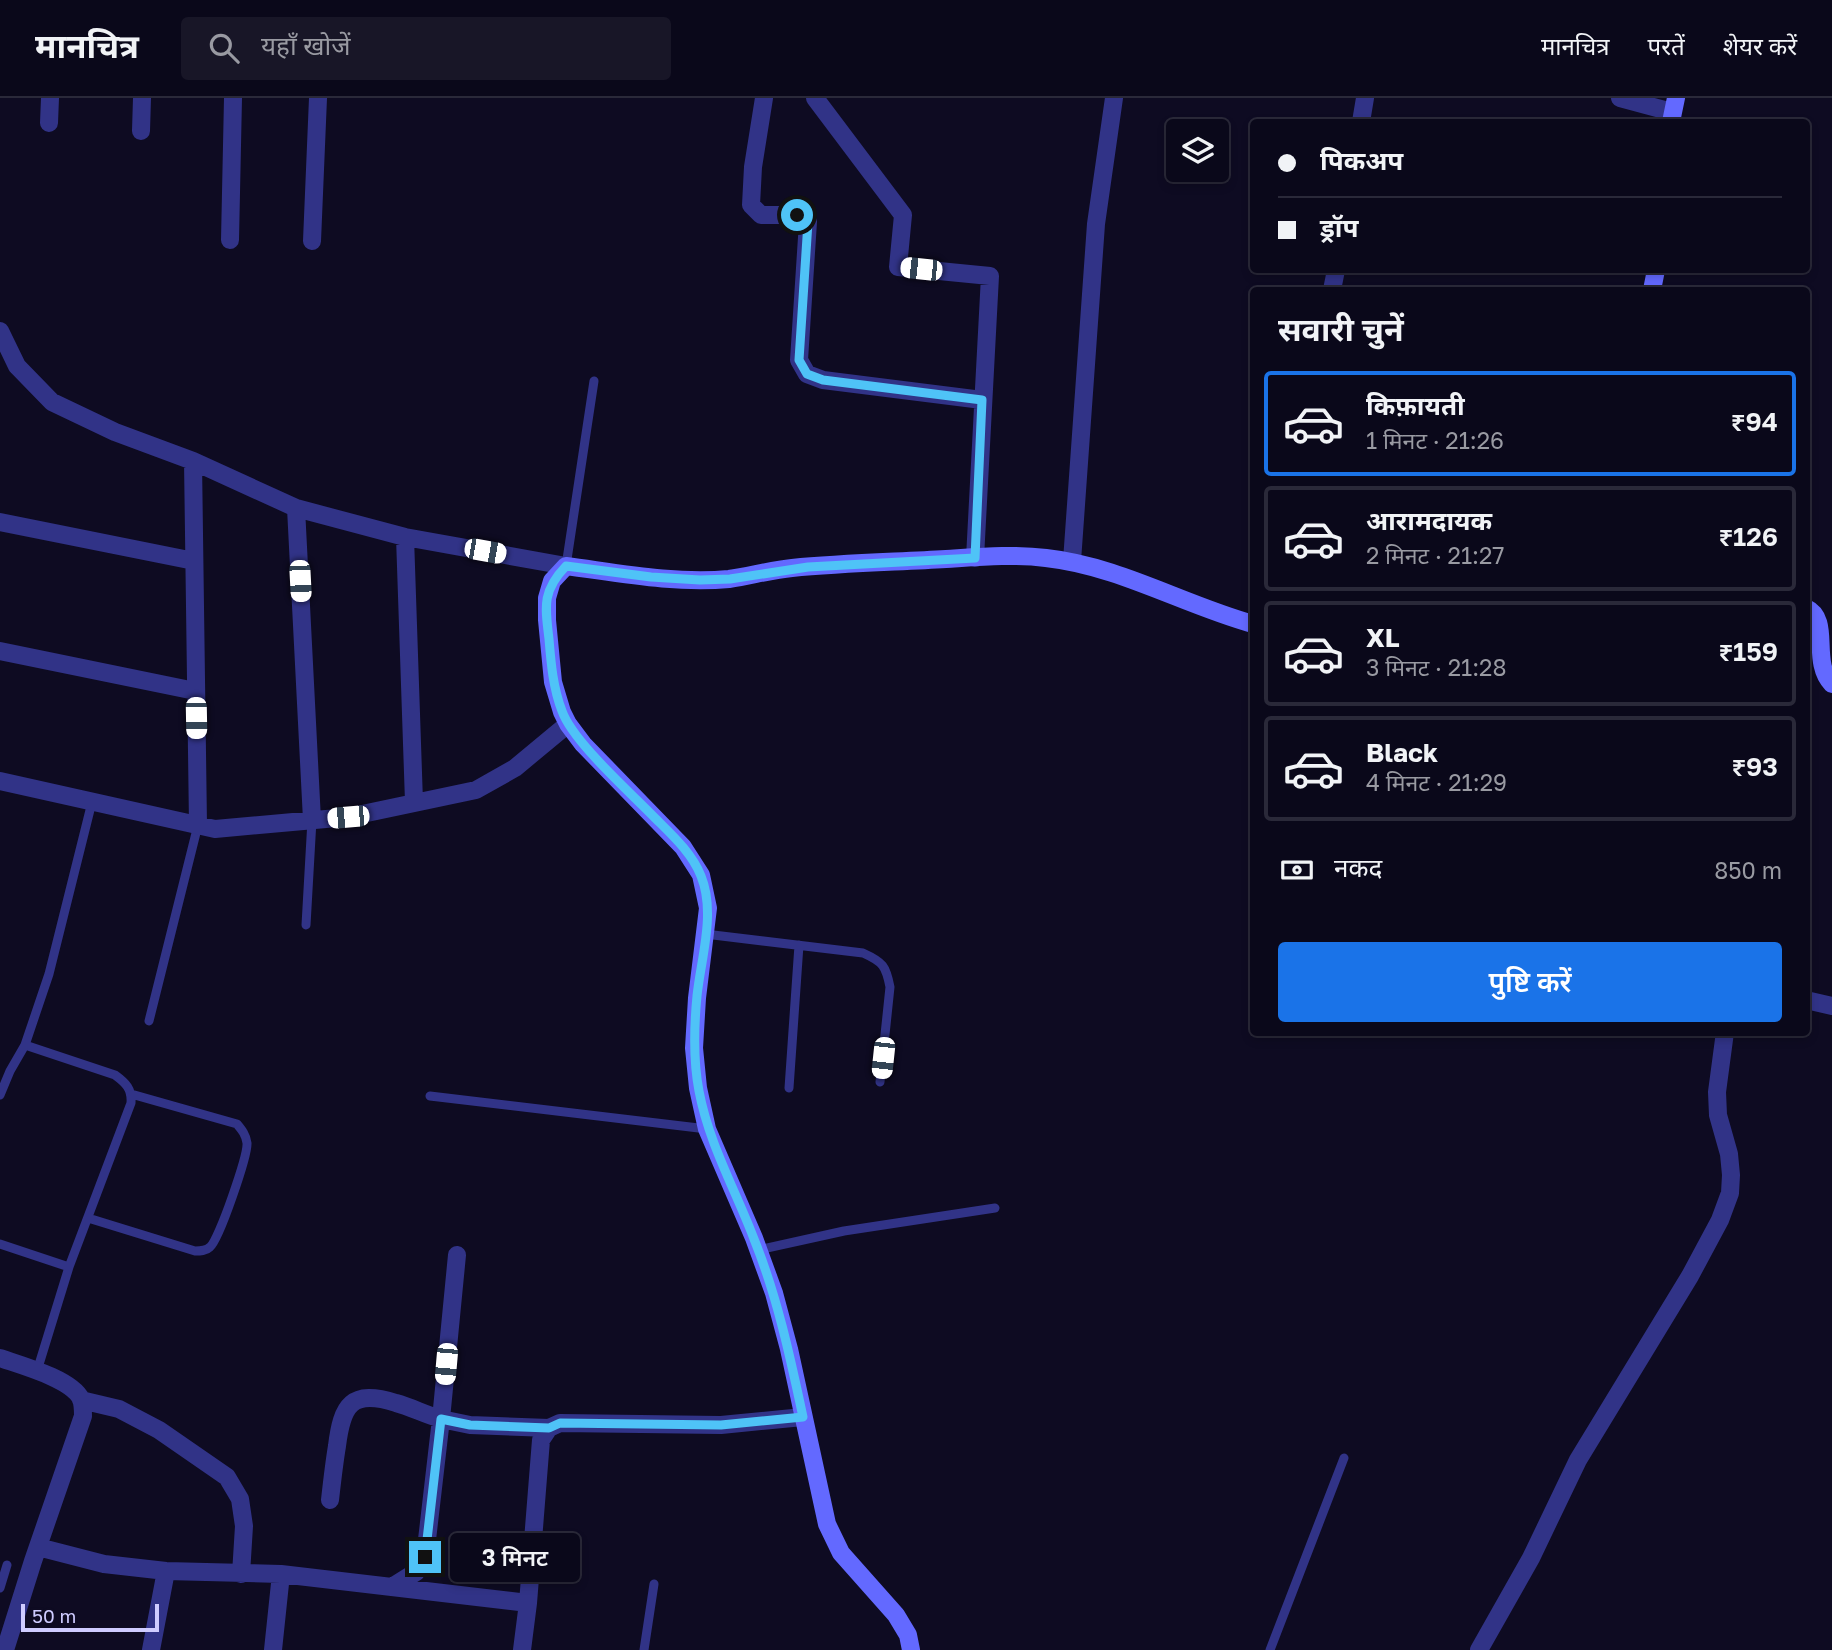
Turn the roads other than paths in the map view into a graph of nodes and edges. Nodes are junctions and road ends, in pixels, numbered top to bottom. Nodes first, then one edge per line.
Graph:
1 (50, 98) edge
2 (142, 98) edge
3 (233, 98) edge
4 (318, 98) edge
5 (764, 98) edge
6 (815, 98) edge
7 (1114, 98) edge
8 (1365, 98) edge
9 (1620, 98) edge
10 (1673, 111) edge
11 (1362, 119) edge
12 (49, 123) dead end
13 (141, 131) dead end
14 (230, 240) dead end
15 (312, 241) dead end
16 (0, 331) edge
17 (594, 381) dead end
18 (982, 400) junction
19 (193, 461) junction
20 (296, 508) junction
21 (0, 522) edge
22 (405, 537) junction
23 (975, 558) junction
24 (194, 561) junction
25 (1072, 561) junction
26 (566, 566) junction
27 (1810, 611) edge
28 (1250, 623) edge
29 (0, 651) edge
30 (1832, 684) edge
31 (195, 691) junction
32 (568, 724) junction
33 (0, 781) edge
34 (93, 802) junction
35 (414, 802) junction
36 (312, 820) junction
37 (198, 825) junction
38 (306, 925) dead end
39 (705, 934) junction
40 (799, 945) junction
41 (1810, 1001) edge
42 (1832, 1006) edge
43 (149, 1021) dead end
44 (1724, 1036) edge
45 (25, 1045) junction
46 (880, 1082) dead end
47 (789, 1088) dead end
48 (131, 1094) junction
49 (0, 1096) edge
50 (430, 1096) dead end
51 (707, 1129) junction
52 (995, 1208) dead end
53 (88, 1218) junction
54 (0, 1244) edge
55 (758, 1250) junction
56 (457, 1255) dead end
57 (69, 1267) junction
58 (0, 1358) edge
59 (37, 1371) junction
60 (81, 1399) junction
61 (803, 1417) junction
62 (441, 1419) junction
63 (549, 1428) junction
64 (1344, 1458) dead end
65 (330, 1500) dead end
66 (38, 1547) junction
67 (7, 1565) dead end
68 (166, 1571) junction
69 (242, 1574) junction
70 (281, 1574) junction
71 (653, 1584) dead end
72 (392, 1587) junction
73 (0, 1588) edge
74 (528, 1603) junction
75 (5, 1650) edge
76 (151, 1650) edge
77 (273, 1650) edge
78 (522, 1650) edge
79 (644, 1650) edge
80 (911, 1650) edge
81 (1270, 1650) edge
82 (1479, 1650) edge

1 - 12 street
2 - 13 street
3 - 14 street
4 - 15 street
5 - 18 street
6 - 18 street
7 - 25 street
8 - 11 street
9 - 10 street
16 - 19 street
17 - 26 lane
18 - 23 street
19 - 20 street
19 - 24 street
20 - 22 street
20 - 36 street
21 - 24 street
22 - 26 street
22 - 35 street
23 - 25 street
23 - 26 street
24 - 31 street
25 - 28 street
26 - 32 street
27 - 30 street
29 - 31 street
31 - 37 street
32 - 35 street
32 - 39 street
33 - 34 street
34 - 37 street
34 - 45 lane
35 - 36 street
36 - 37 street
36 - 38 lane
37 - 43 lane
39 - 40 lane
39 - 51 street
40 - 46 lane
40 - 47 lane
41 - 42 street
44 - 82 street
45 - 48 lane
45 - 49 lane
48 - 53 lane
48 - 53 lane
50 - 51 lane
51 - 55 street
52 - 55 lane
53 - 57 lane
54 - 57 lane
55 - 61 street
56 - 62 street
57 - 59 lane
58 - 59 street
59 - 60 street
60 - 66 street
60 - 69 street
61 - 63 street
61 - 80 street
62 - 63 street
62 - 65 street
62 - 72 street
63 - 74 street
64 - 81 lane
66 - 68 street
66 - 75 street
67 - 73 lane
68 - 69 street
68 - 76 street
69 - 70 street
70 - 72 street
70 - 77 street
71 - 79 lane
72 - 74 street
74 - 78 street

